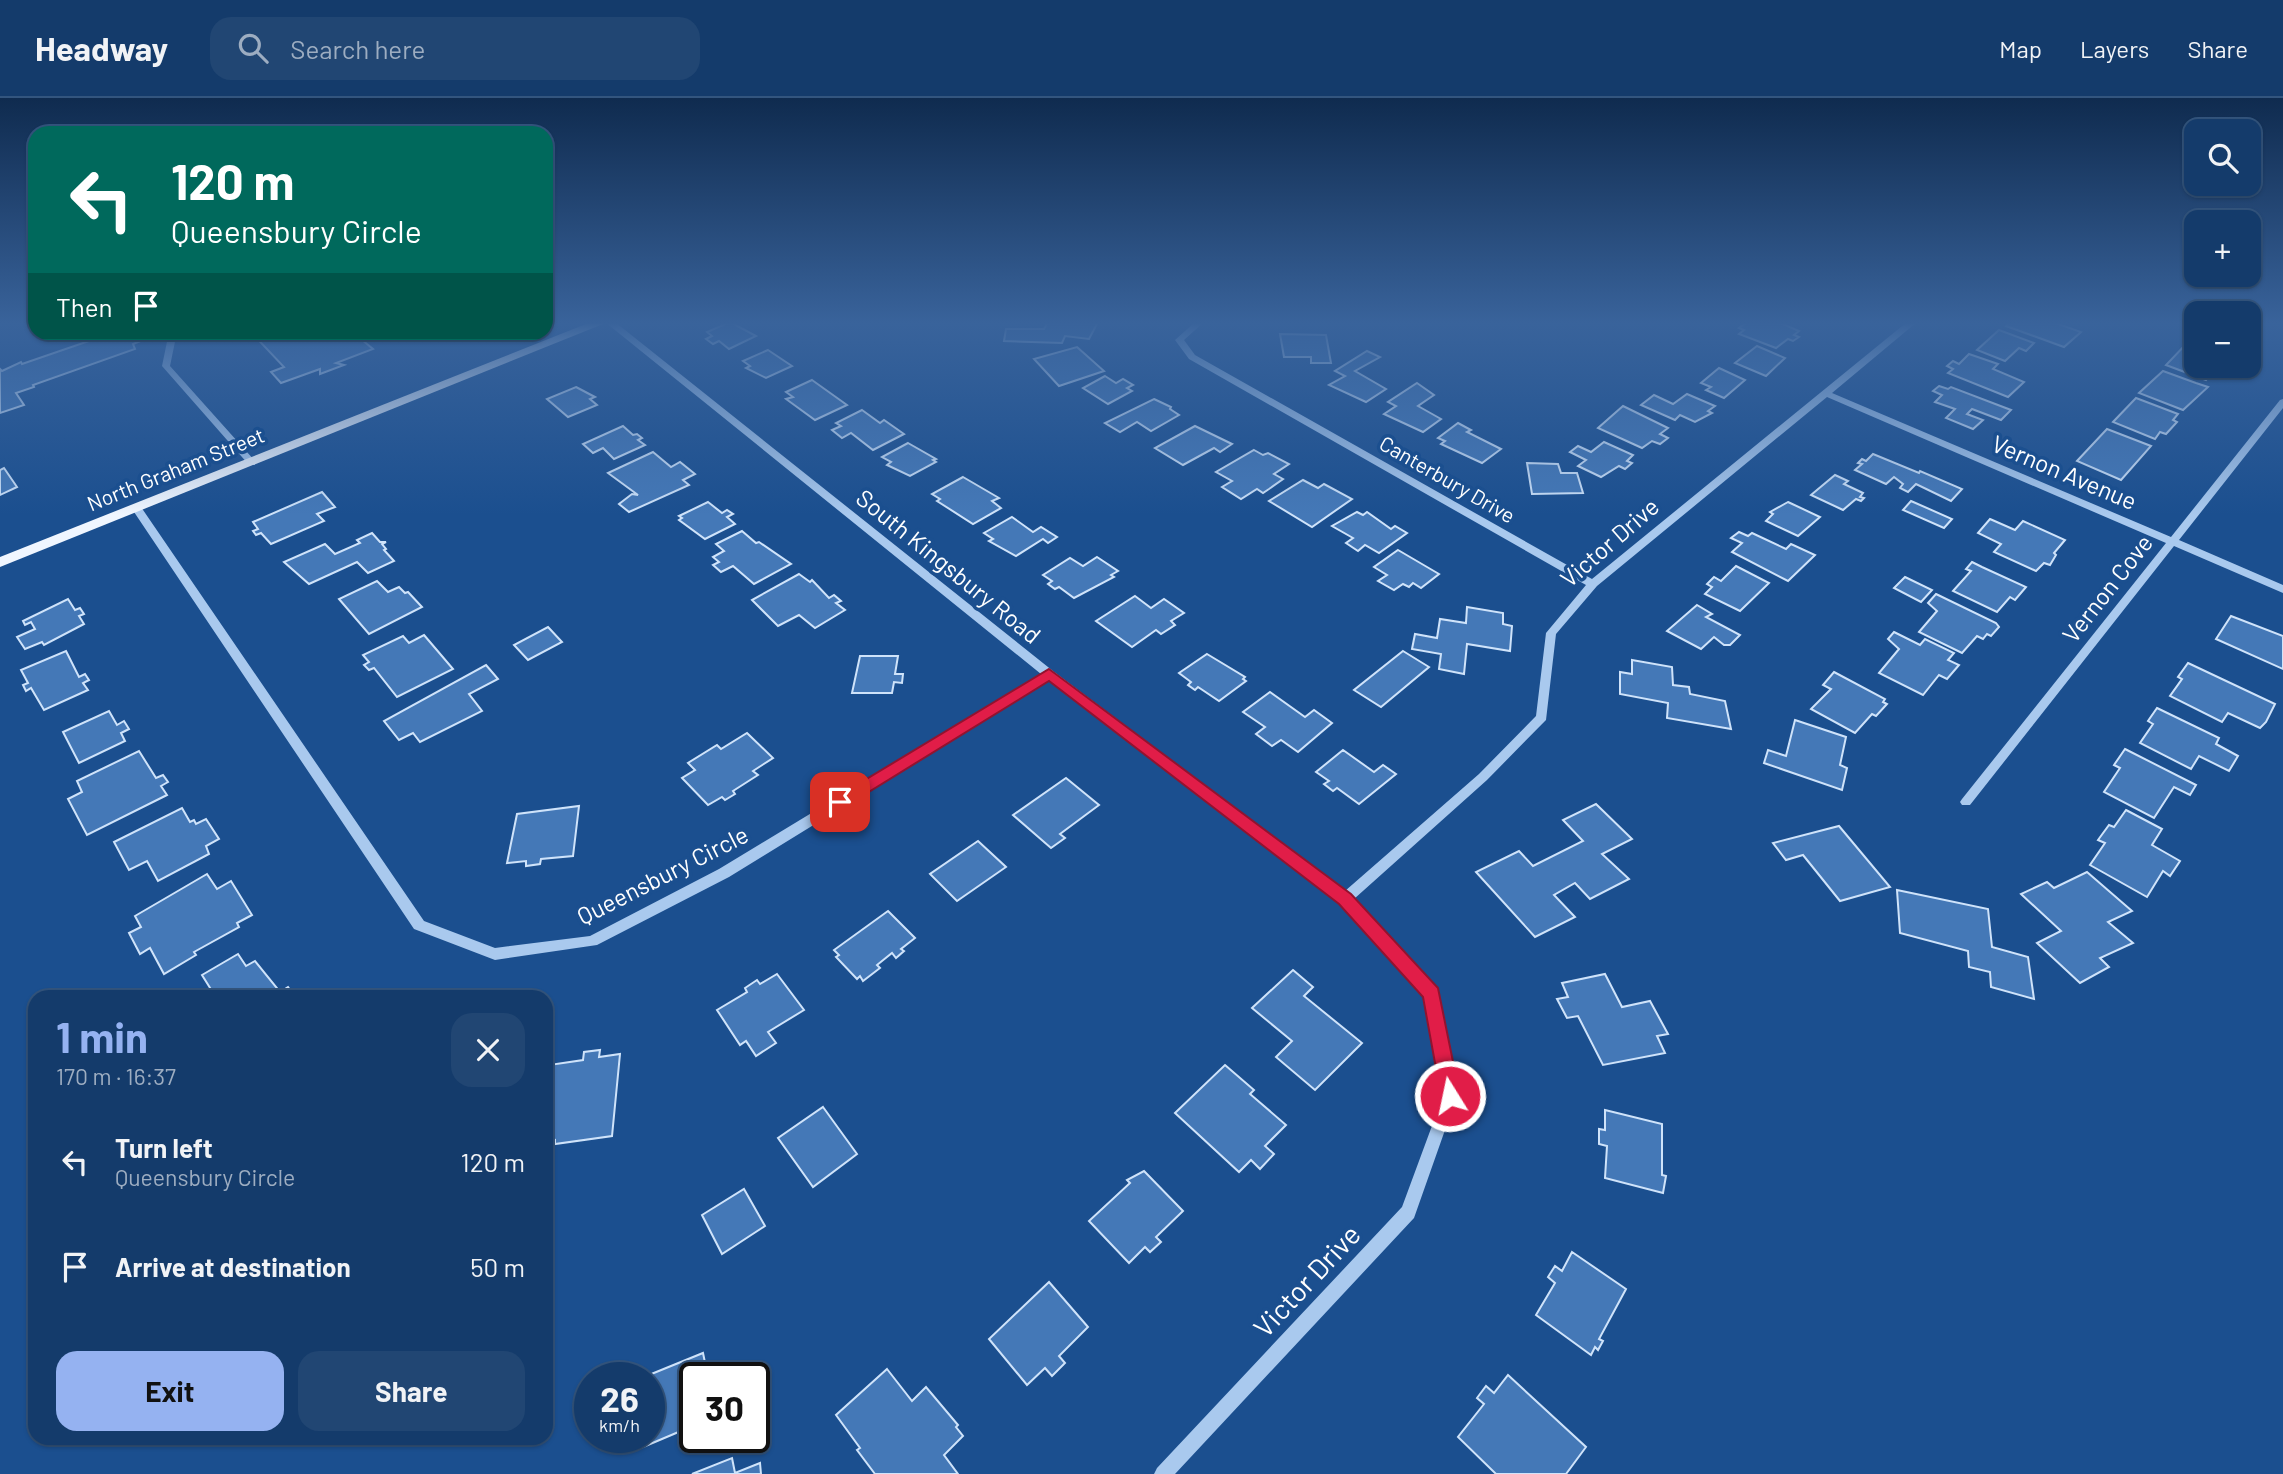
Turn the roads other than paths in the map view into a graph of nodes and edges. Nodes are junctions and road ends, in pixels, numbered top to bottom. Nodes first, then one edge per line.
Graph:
1 (184, 386) edge
2 (443, 386) edge
3 (689, 386) edge
4 (1242, 386) edge
5 (1837, 386) edge
6 (1828, 394) junction
7 (2283, 402) edge
8 (252, 463) junction
9 (137, 509) junction
10 (2173, 542) junction
11 (0, 562) edge
12 (1593, 584) junction
13 (2283, 589) edge
14 (1049, 674) junction
15 (1966, 802) dead end
16 (1345, 899) junction
17 (1449, 1100) joint
18 (1163, 1474) edge

1 - 8 street
2 - 8 main road, North Graham Street
3 - 14 street, South Kingsbury Road
4 - 12 street, Canterbury Drive
5 - 6 street, Victor Drive
6 - 10 street, Vernon Avenue
6 - 12 street, Victor Drive
7 - 10 street, Vernon Cove
8 - 9 main road, North Graham Street
9 - 11 main road, North Graham Street
9 - 14 street, Queensbury Circle
10 - 13 street, Vernon Avenue
10 - 15 street, Vernon Cove
12 - 16 street, Victor Drive
14 - 16 street, South Kingsbury Road
16 - 17 street, South Kingsbury Road
17 - 18 street, Victor Drive

